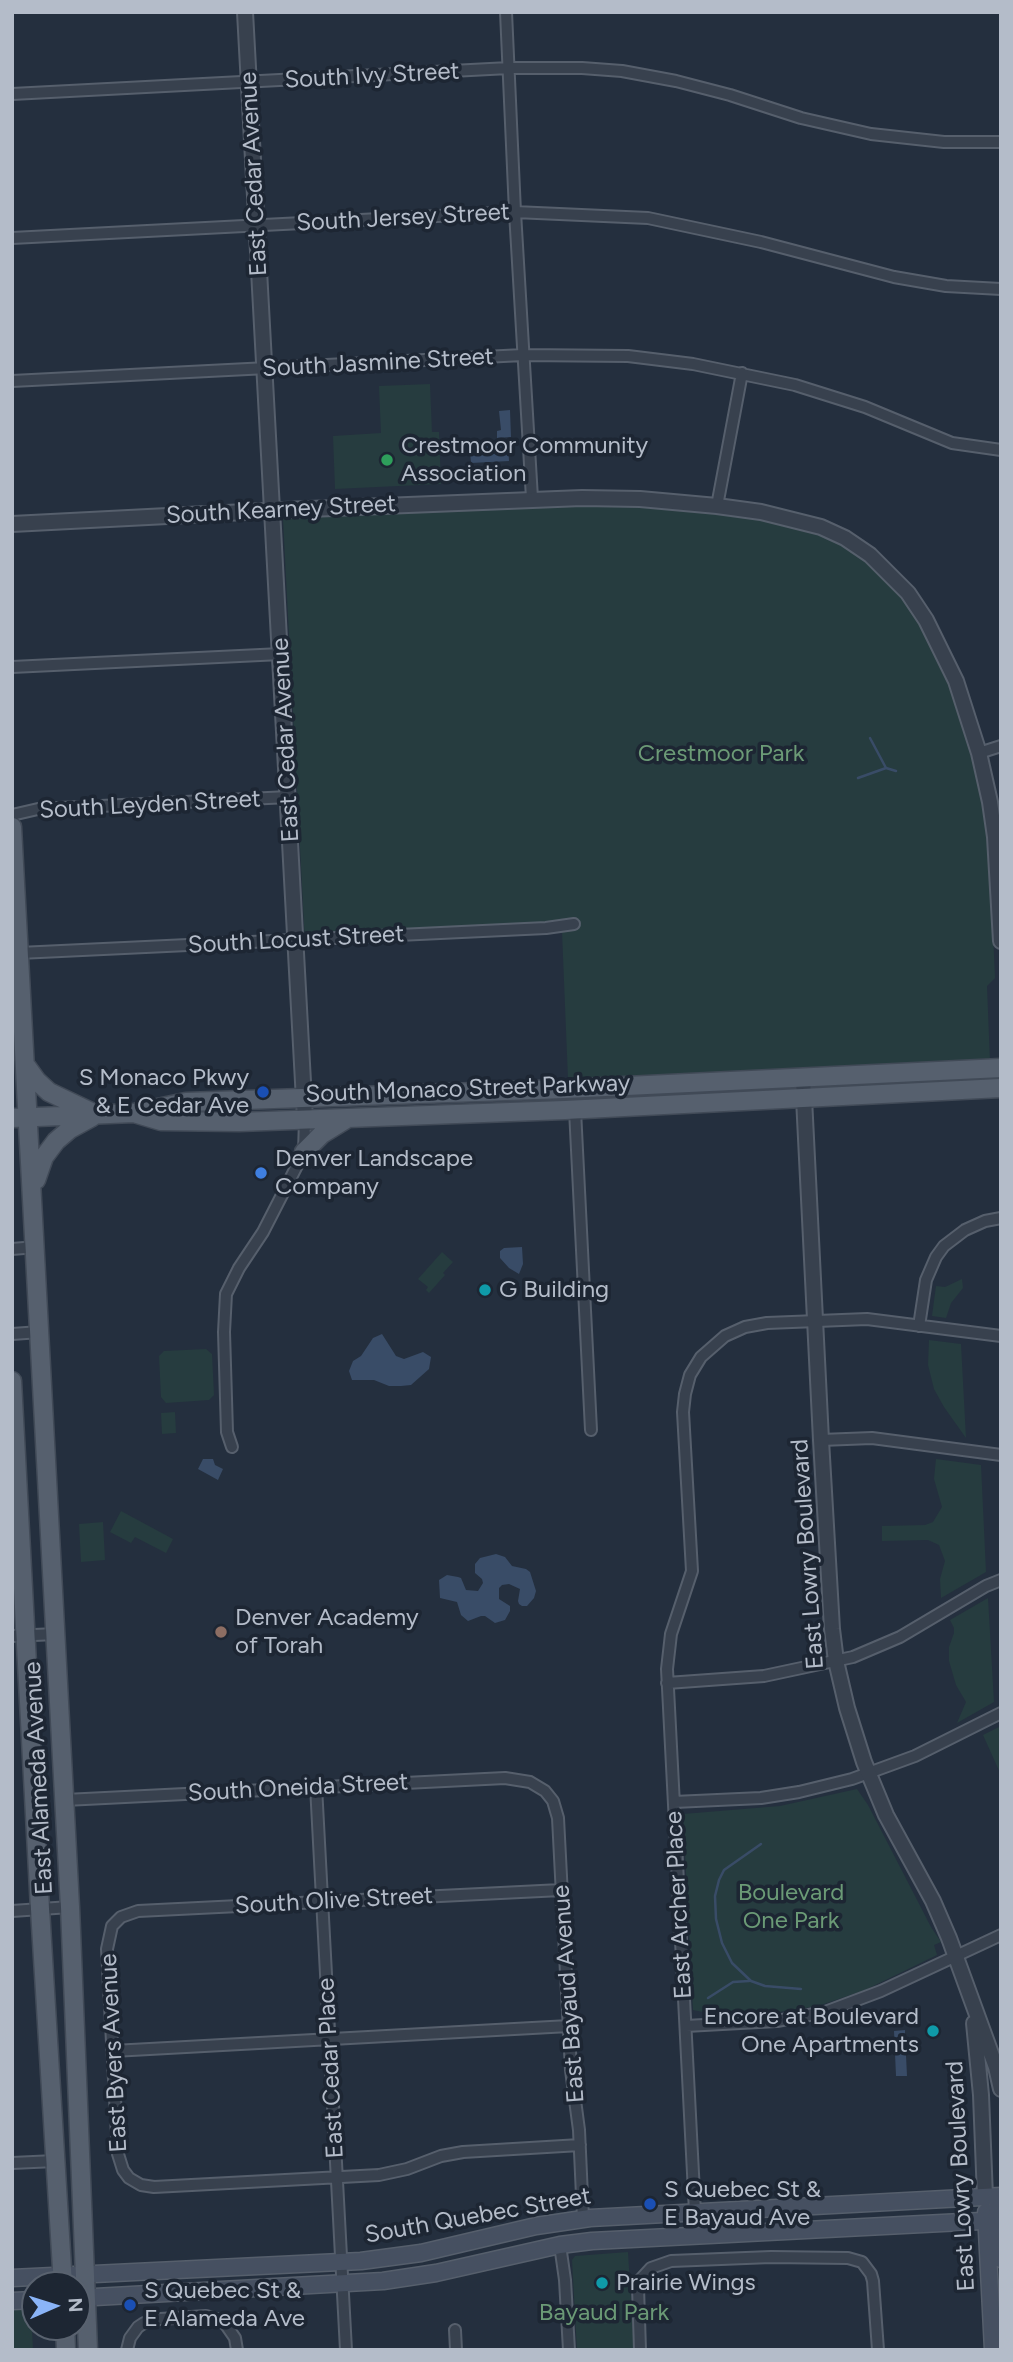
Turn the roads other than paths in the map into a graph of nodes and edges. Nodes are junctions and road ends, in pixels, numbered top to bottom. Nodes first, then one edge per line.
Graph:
1 (245, 12) edge
2 (506, 12) edge
3 (509, 68) junction
4 (249, 82) junction
5 (12, 94) edge
6 (1001, 142) edge
7 (515, 212) junction
8 (257, 225) junction
9 (12, 238) edge
10 (1001, 289) edge
11 (523, 355) junction
12 (265, 368) junction
13 (742, 373) junction
14 (12, 382) edge
15 (1001, 450) edge
16 (532, 498) junction
17 (717, 506) junction
18 (273, 511) junction
19 (12, 524) edge
20 (281, 654) junction
21 (12, 667) edge
22 (1001, 746) edge
23 (979, 753) junction
24 (289, 797) junction
25 (12, 816) edge
26 (12, 827) edge
27 (573, 924) dead end
28 (297, 940) junction
29 (1001, 941) edge
30 (19, 953) junction
31 (26, 1065) junction
32 (1001, 1068) edge
33 (803, 1078) junction
34 (654, 1085) junction
35 (1001, 1088) edge
36 (564, 1089) junction
37 (304, 1098) junction
38 (804, 1099) junction
39 (575, 1110) junction
40 (134, 1113) junction
41 (495, 1113) junction
42 (97, 1115) junction
43 (21, 1118) edge
44 (350, 1118) junction
45 (305, 1119) junction
46 (304, 1152) junction
47 (33, 1197) junction
48 (1001, 1218) edge
49 (36, 1247) junction
50 (12, 1248) edge
51 (816, 1321) junction
52 (919, 1326) junction
53 (40, 1332) junction
54 (12, 1334) edge
55 (1001, 1336) edge
56 (12, 1381) edge
57 (591, 1430) dead end
58 (821, 1440) junction
59 (232, 1447) dead end
60 (1001, 1455) edge
61 (16, 1512) edge
62 (1001, 1580) edge
63 (56, 1634) junction
64 (19, 1636) edge
65 (836, 1661) junction
66 (667, 1683) junction
67 (1001, 1713) edge
68 (869, 1774) junction
69 (530, 1782) joint
70 (316, 1786) junction
71 (65, 1800) junction
72 (674, 1802) junction
73 (561, 1889) junction
74 (323, 1901) junction
75 (71, 1907) junction
76 (40, 1909) junction
77 (12, 1911) edge
78 (112, 1926) joint
79 (1001, 1935) edge
80 (957, 1955) junction
81 (972, 2001) junction
82 (569, 2026) junction
83 (685, 2026) junction
84 (330, 2039) junction
85 (113, 2051) junction
86 (1001, 2089) edge
87 (580, 2145) junction
88 (55, 2161) junction
89 (12, 2164) edge
90 (338, 2177) junction
91 (994, 2197) edge
92 (695, 2212) junction
93 (583, 2218) junction
94 (995, 2220) edge
95 (560, 2245) junction
96 (1001, 2259) edge
97 (342, 2261) junction
98 (61, 2271) edge
99 (84, 2271) edge
100 (91, 2274) edge
101 (343, 2284) junction
102 (91, 2298) edge
103 (455, 2330) dead end
104 (127, 2350) edge
105 (237, 2350) edge
106 (346, 2350) edge
107 (456, 2350) edge
108 (569, 2350) edge
109 (640, 2350) edge
110 (878, 2350) edge
111 (993, 2350) edge

1 - 4 street, East Cedar Avenue
2 - 3 street
3 - 4 street, South Ivy Street
3 - 6 street, South Ivy Street
3 - 7 street
4 - 5 street, South Ivy Street
4 - 8 street, East Cedar Avenue
7 - 8 street, South Jersey Street
7 - 10 street, South Jersey Street
7 - 11 street
8 - 9 street, South Jersey Street
8 - 12 street, East Cedar Avenue
11 - 12 street, South Jasmine Street
11 - 13 street, South Jasmine Street
11 - 16 street
12 - 14 street, South Jasmine Street
12 - 18 street, East Cedar Avenue
13 - 15 street, South Jasmine Street
13 - 17 street
16 - 17 street, South Kearney Street
16 - 18 street, South Kearney Street
17 - 23 street, South Kearney Street
18 - 19 street, South Kearney Street
18 - 20 street, East Cedar Avenue
20 - 21 street
20 - 24 street, East Cedar Avenue
22 - 23 street
23 - 29 street, South Kearney Street
24 - 25 street, South Leyden Street
24 - 28 street, East Cedar Avenue
26 - 30 main road, East Alameda Avenue
27 - 28 street, South Locust Street
28 - 30 street, South Locust Street
28 - 37 street, East Cedar Avenue
30 - 31 main road, East Alameda Avenue
31 - 42 main road
31 - 43 main road, East Alameda Avenue
32 - 33 main road, South Monaco Street Parkway
33 - 34 main road, South Monaco Street Parkway
33 - 38 street, East Lowry Boulevard
34 - 36 main road, South Monaco Street Parkway
34 - 39 main road
35 - 38 main road, South Monaco Street Parkway
36 - 37 main road, South Monaco Street Parkway
36 - 41 main road
37 - 40 main road, South Monaco Street Parkway
37 - 45 street, East Cedar Avenue
38 - 39 main road, South Monaco Street Parkway
38 - 51 street, East Lowry Boulevard
39 - 41 main road, South Monaco Street Parkway
39 - 57 street
40 - 42 main road, South Monaco Street Parkway
40 - 45 main road, South Monaco Street Parkway
41 - 44 main road, South Monaco Street Parkway
42 - 43 main road, South Monaco Street Parkway
42 - 47 main road
43 - 47 main road, East Alameda Avenue
44 - 45 main road, South Monaco Street Parkway
44 - 46 main road
45 - 46 street, East Cedar Avenue
46 - 59 street, East Cedar Avenue
47 - 49 main road, East Alameda Avenue
48 - 52 street
49 - 50 street
49 - 53 main road, East Alameda Avenue
51 - 52 street, East Archer Place
51 - 58 street, East Lowry Boulevard
51 - 66 street, East Archer Place
52 - 55 street, East Archer Place
53 - 54 street
53 - 63 main road, East Alameda Avenue
56 - 61 main road, East Alameda Avenue
58 - 60 street
58 - 65 street, East Lowry Boulevard
61 - 64 main road, East Alameda Avenue
62 - 65 street
63 - 64 street
63 - 71 main road, East Alameda Avenue
64 - 76 main road, East Alameda Avenue
65 - 66 street
65 - 68 street, East Lowry Boulevard
66 - 72 street, East Archer Place
67 - 68 street
68 - 72 street
68 - 80 street, East Lowry Boulevard
69 - 70 street, South Oneida Street
69 - 73 street, East Bayaud Avenue
70 - 71 street, South Oneida Street
70 - 74 street, East Cedar Place
71 - 75 main road, East Alameda Avenue
72 - 83 street, East Archer Place
73 - 74 street, South Olive Street
73 - 82 street, East Bayaud Avenue
74 - 78 street, South Olive Street
74 - 84 street, East Cedar Place
75 - 76 street
75 - 99 main road, East Alameda Avenue
76 - 77 street
76 - 88 main road, East Alameda Avenue
78 - 85 street, East Byers Avenue
79 - 80 street
80 - 81 street, East Lowry Boulevard
80 - 83 street
81 - 86 street, East Lowry Boulevard
81 - 91 street, East Lowry Boulevard
82 - 84 street
82 - 87 street, East Bayaud Avenue
83 - 92 street, East Archer Place
84 - 85 street
84 - 90 street, East Cedar Place
85 - 90 street, East Byers Avenue
87 - 90 street
87 - 93 street, East Bayaud Avenue
88 - 89 street
88 - 98 main road, East Alameda Avenue
90 - 97 street, East Cedar Place
91 - 92 main road, South Quebec Street
91 - 94 main road, East Lowry Boulevard
92 - 93 main road, South Quebec Street
93 - 97 main road, South Quebec Street
94 - 95 main road, South Quebec Street
94 - 96 main road
94 - 111 main road, East Lowry Boulevard
95 - 101 main road, South Quebec Street
95 - 108 street
97 - 100 main road, South Quebec Street
97 - 101 street, East Cedar Place
101 - 102 main road, South Quebec Street
101 - 106 street, East Cedar Place
103 - 107 street
104 - 105 street
109 - 110 street

